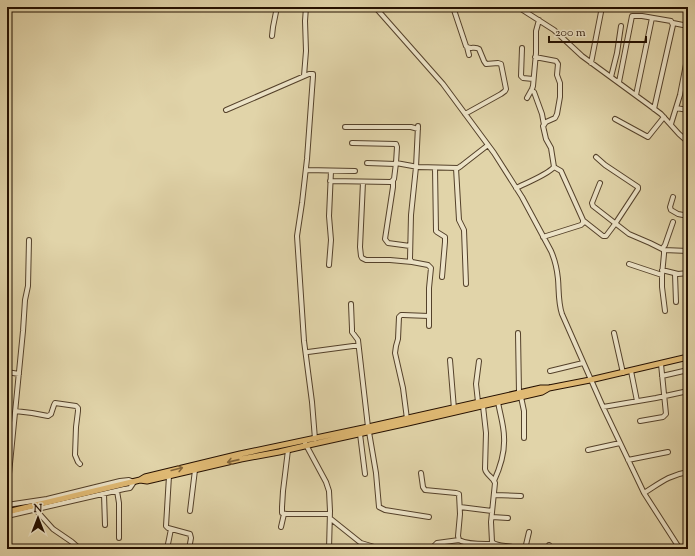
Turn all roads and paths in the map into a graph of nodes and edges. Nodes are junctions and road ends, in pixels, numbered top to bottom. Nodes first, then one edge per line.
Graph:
1 (277, 7) edge
2 (306, 7) edge
3 (375, 7) edge
4 (453, 7) edge
5 (518, 7) edge
6 (530, 7) edge
7 (602, 7) edge
8 (528, 13) junction
9 (652, 18) junction
10 (539, 20) junction
11 (673, 24) junction
12 (620, 26) dead end
13 (688, 26) edge
14 (272, 36) dead end
15 (467, 47) junction
16 (522, 48) dead end
17 (469, 54) dead end
18 (688, 54) edge
19 (535, 57) junction
20 (592, 62) junction
21 (304, 76) junction
22 (611, 77) junction
23 (533, 79) junction
24 (619, 82) junction
25 (534, 92) dead end
26 (636, 95) junction
27 (527, 98) dead end
28 (676, 108) junction
29 (654, 109) junction
30 (226, 110) dead end
31 (688, 110) edge
32 (465, 114) junction
33 (664, 117) junction
34 (615, 119) dead end
35 (671, 124) junction
36 (544, 125) junction
37 (345, 127) dead end
38 (688, 142) edge
39 (352, 143) dead end
40 (488, 145) junction
41 (596, 157) dead end
42 (367, 163) dead end
43 (396, 163) junction
44 (416, 167) junction
45 (554, 167) junction
46 (435, 168) junction
47 (456, 168) junction
48 (306, 170) junction
49 (331, 171) junction
50 (355, 172) dead end
51 (330, 181) junction
52 (393, 181) junction
53 (362, 182) junction
54 (600, 183) dead end
55 (516, 188) junction
56 (673, 196) dead end
57 (688, 216) edge
58 (584, 221) junction
59 (673, 222) dead end
60 (615, 224) junction
61 (543, 237) junction
62 (29, 240) dead end
63 (410, 246) junction
64 (663, 250) junction
65 (688, 251) edge
66 (412, 262) junction
67 (629, 264) dead end
68 (329, 265) dead end
69 (662, 273) junction
70 (675, 274) junction
71 (688, 274) edge
72 (442, 277) dead end
73 (466, 284) dead end
74 (676, 302) dead end
75 (351, 304) dead end
76 (666, 311) dead end
77 (429, 316) junction
78 (429, 326) dead end
79 (518, 333) dead end
80 (614, 333) dead end
81 (358, 346) junction
82 (308, 352) dead end
83 (688, 357) edge
84 (450, 360) dead end
85 (479, 361) dead end
86 (583, 363) junction
87 (661, 364) junction
88 (688, 370) edge
89 (550, 371) dead end
90 (631, 371) junction
91 (7, 372) edge
92 (623, 372) junction
93 (19, 374) junction
94 (662, 376) junction
95 (590, 380) junction
96 (688, 391) edge
97 (520, 395) junction
98 (664, 396) junction
99 (637, 401) junction
100 (478, 402) junction
101 (498, 402) junction
102 (483, 406) junction
103 (603, 407) junction
104 (454, 410) junction
105 (15, 411) junction
106 (407, 419) junction
107 (640, 421) dead end
108 (377, 428) junction
109 (369, 430) junction
110 (360, 434) junction
111 (524, 438) dead end
112 (315, 439) junction
113 (305, 443) junction
114 (620, 443) junction
115 (288, 450) junction
116 (588, 450) dead end
117 (271, 451) junction
118 (668, 452) dead end
119 (628, 460) junction
120 (80, 464) dead end
121 (195, 470) junction
122 (688, 472) edge
123 (421, 473) dead end
124 (365, 474) dead end
125 (170, 476) junction
126 (140, 480) junction
127 (494, 481) junction
128 (134, 482) junction
129 (117, 491) junction
130 (644, 493) junction
131 (104, 494) junction
132 (494, 495) junction
133 (520, 496) dead end
134 (7, 505) edge
135 (460, 507) junction
136 (36, 510) junction
137 (492, 510) junction
138 (190, 511) dead end
139 (7, 512) edge
140 (284, 514) junction
141 (330, 514) junction
142 (7, 516) edge
143 (429, 517) dead end
144 (492, 517) junction
145 (508, 518) dead end
146 (331, 519) dead end
147 (104, 524) dead end
148 (281, 527) dead end
149 (171, 529) junction
150 (529, 532) dead end
151 (119, 538) dead end
152 (459, 540) junction
153 (73, 543) junction
154 (472, 543) junction
155 (491, 544) junction
156 (677, 548) edge
157 (72, 549) edge
158 (80, 549) edge
159 (167, 549) edge
160 (189, 549) edge
161 (329, 549) edge
162 (381, 549) edge
163 (431, 549) edge
164 (471, 549) edge
165 (490, 549) edge
166 (518, 549) edge
167 (526, 549) edge

1 - 14 street
2 - 21 street
3 - 32 street
4 - 15 street
5 - 8 street
6 - 8 street
7 - 20 street
8 - 10 street
9 - 11 street
9 - 24 street
9 - 26 street
10 - 19 street
10 - 20 street
11 - 13 street
11 - 29 street
12 - 22 street
15 - 17 street
15 - 32 street
16 - 23 street
18 - 28 street
19 - 23 street
19 - 36 street
20 - 22 street
21 - 30 street
21 - 48 street
22 - 24 street
23 - 27 street
24 - 26 street
25 - 36 street
26 - 29 street
28 - 31 street
28 - 35 street
29 - 33 street
32 - 40 street
33 - 34 street
33 - 35 street
35 - 38 street
36 - 45 street
37 - 44 street
39 - 43 street
40 - 47 street
40 - 55 street
41 - 60 street
42 - 43 street
43 - 44 street
43 - 52 street
44 - 46 street
44 - 63 street
45 - 55 street
45 - 58 street
46 - 47 street
46 - 72 street
47 - 73 street
48 - 49 street
48 - 112 street
49 - 50 street
49 - 51 street
51 - 53 street
51 - 68 street
52 - 53 street
52 - 63 street
53 - 66 street
54 - 60 street
55 - 61 street
56 - 57 street
58 - 60 street
58 - 61 street
59 - 64 street
60 - 64 street
61 - 86 street
62 - 93 street
63 - 66 street
64 - 65 street
64 - 69 street
66 - 77 street
67 - 69 street
69 - 70 street
69 - 76 street
70 - 71 street
70 - 74 street
75 - 81 street
77 - 78 street
77 - 106 street
79 - 97 street
80 - 92 street
81 - 82 street
81 - 109 street
83 - 87 main road
84 - 104 street
85 - 100 street
86 - 89 street
86 - 95 street
87 - 90 main road
87 - 94 street
88 - 94 street
90 - 92 main road
90 - 99 street
91 - 93 street
92 - 95 main road
93 - 105 street
94 - 98 street
95 - 97 main road
95 - 103 street
96 - 98 street
97 - 100 main road
97 - 101 main road
97 - 111 street
98 - 99 street
98 - 107 street
99 - 103 street
100 - 104 main road
101 - 102 main road
101 - 127 street
102 - 104 main road
102 - 127 street
103 - 114 street
104 - 106 main road
104 - 108 main road
105 - 120 street
105 - 134 street
106 - 108 main road
108 - 109 main road
109 - 110 main road
109 - 112 main road
109 - 143 street
110 - 113 main road
110 - 124 street
112 - 113 main road
113 - 115 main road
113 - 117 main road
113 - 141 street
114 - 116 street
114 - 119 street
115 - 117 main road
115 - 140 street
117 -> 121 main road
126 -> 117 main road
118 - 119 street
119 - 130 street
121 - 125 main road
121 - 138 street
122 - 130 street
123 - 135 street
125 - 126 main road
125 - 149 street
126 - 128 main road
127 - 132 street
128 - 129 street
128 - 134 street
128 - 139 main road
129 - 131 street
129 - 151 street
130 - 156 street
131 - 136 street
131 - 147 street
132 - 133 street
132 - 137 street
135 - 137 street
135 - 152 street
136 - 142 street
136 - 153 street
137 - 144 street
140 - 141 street
140 - 148 street
141 - 161 street
144 - 145 street
144 - 155 street
146 - 162 street
149 - 159 street
149 - 160 street
150 - 167 street
152 - 154 street
152 - 163 street
153 - 157 street
153 - 158 street
154 - 155 street
154 - 164 street
155 - 165 street
155 - 166 street

